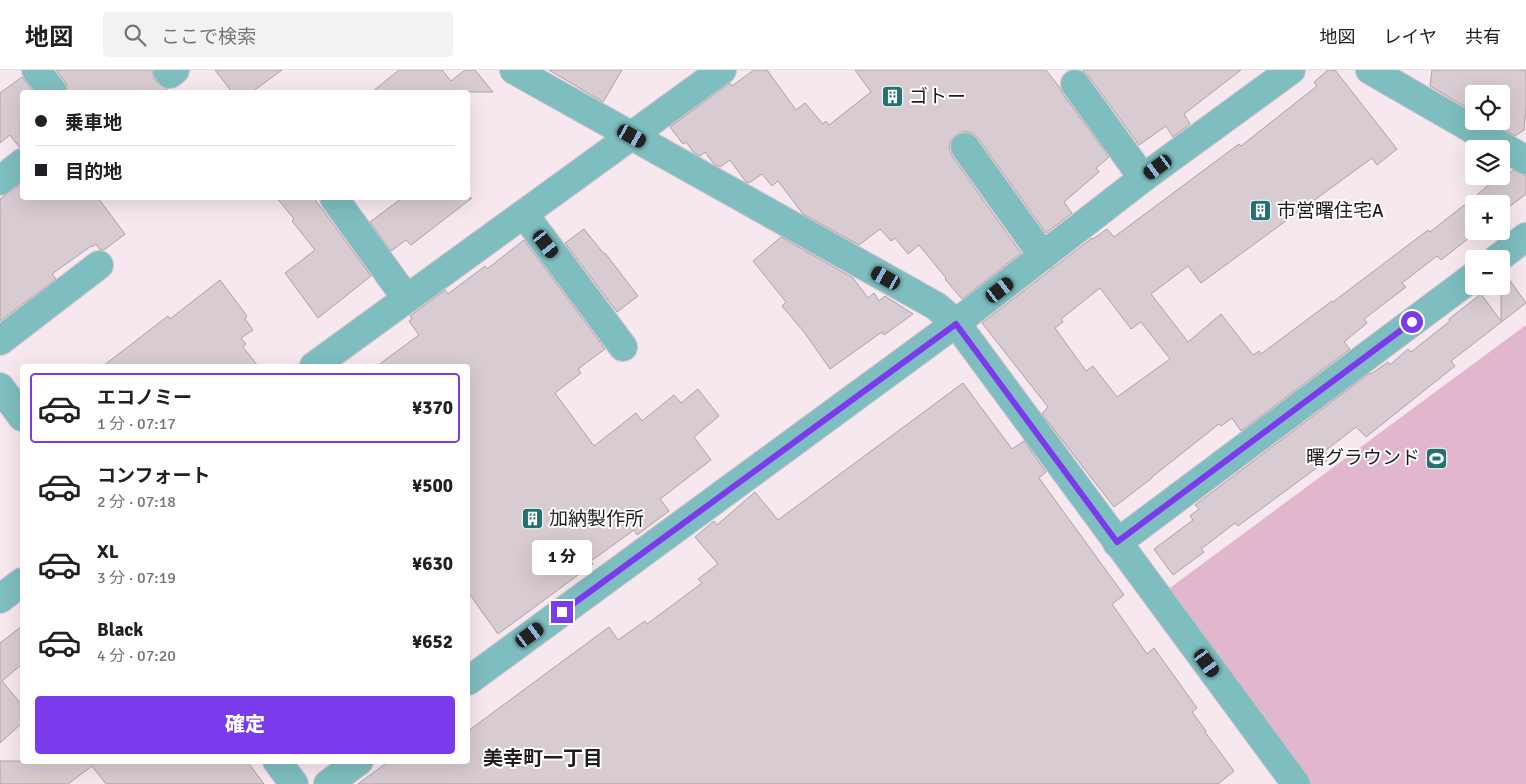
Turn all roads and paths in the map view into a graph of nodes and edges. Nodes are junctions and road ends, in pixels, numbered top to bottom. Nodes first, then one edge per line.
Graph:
1 (36, 70) edge
2 (167, 70) edge
3 (175, 70) edge
4 (514, 70) edge
5 (722, 70) edge
6 (1291, 70) edge
7 (1370, 70) edge
8 (1075, 84) dead end
9 (51, 90) edge
10 (632, 136) junction
11 (965, 147) dead end
12 (1525, 154) edge
13 (20, 165) edge
14 (1143, 178) junction
15 (0, 181) edge
16 (335, 200) edge
17 (524, 214) junction
18 (1526, 237) edge
19 (1508, 250) edge
20 (1043, 256) junction
21 (99, 265) dead end
22 (1465, 283) edge
23 (406, 298) junction
24 (956, 324) junction
25 (0, 341) edge
26 (623, 347) dead end
27 (317, 364) edge
28 (0, 386) edge
29 (20, 414) edge
30 (1117, 542) junction
31 (20, 584) edge
32 (0, 599) edge
33 (470, 681) edge
34 (279, 764) edge
35 (355, 764) edge
36 (294, 784) edge
37 (328, 784) edge
38 (1296, 784) edge

1 - 9 street
2 - 3 street
4 - 10 street
5 - 10 street
6 - 14 street
7 - 12 street
8 - 14 street
10 - 17 street
10 - 24 street
11 - 20 street
13 - 15 street
14 - 20 street
16 - 23 street
17 - 23 street
17 - 26 street
18 - 19 street
20 - 24 street
21 - 25 street
22 - 30 street
23 - 27 street
24 - 30 street
24 - 33 street
28 - 29 street
30 - 38 street
31 - 32 street
34 - 36 street
35 - 37 street

